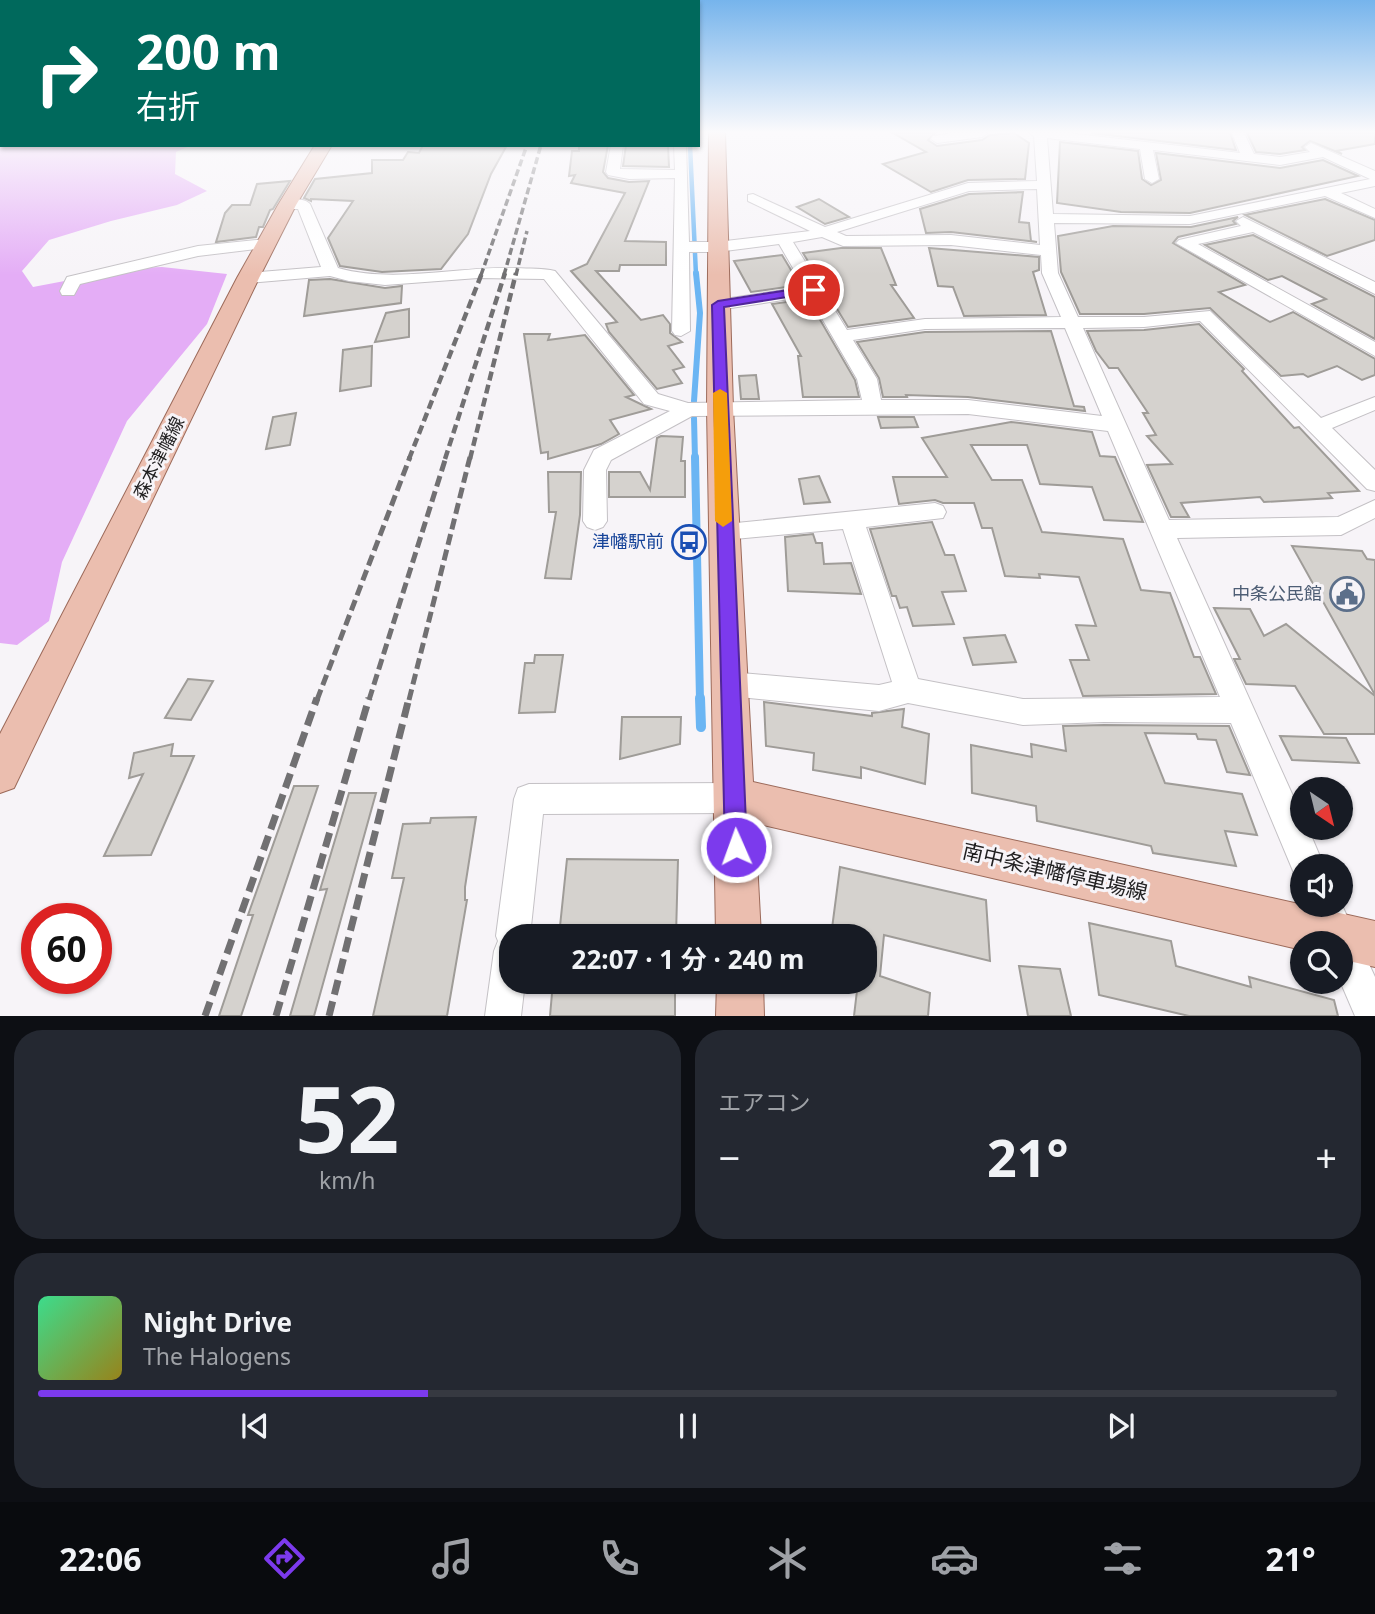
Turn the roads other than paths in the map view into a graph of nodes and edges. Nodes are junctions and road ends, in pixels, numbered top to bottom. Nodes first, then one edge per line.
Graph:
1 (301, 180) edge
2 (683, 180) edge
3 (708, 180) edge
4 (1044, 180) edge
5 (1375, 182) edge
6 (1044, 184) junction
7 (1327, 192) junction
8 (753, 198) dead end
9 (287, 205) junction
10 (1228, 213) junction
11 (1375, 214) edge
12 (1047, 218) junction
13 (1255, 227) junction
14 (821, 232) junction
15 (783, 238) junction
16 (267, 244) junction
17 (696, 247) junction
18 (1049, 251) junction
19 (331, 271) junction
20 (248, 278) junction
21 (1375, 289) edge
22 (814, 290) junction
23 (68, 291) dead end
24 (718, 305) junction
25 (1072, 324) junction
26 (681, 331) dead end
27 (841, 336) junction
28 (1375, 350) edge
29 (1375, 403) edge
30 (873, 406) junction
31 (704, 409) junction
32 (1117, 425) junction
33 (1319, 426) junction
34 (1375, 483) edge
35 (1375, 508) edge
36 (935, 512) dead end
37 (852, 520) junction
38 (595, 521) dead end
39 (1162, 528) junction
40 (724, 531) junction
41 (730, 684) junction
42 (908, 690) junction
43 (1240, 710) junction
44 (0, 774) edge
45 (734, 797) junction
46 (1303, 854) edge
47 (514, 924) edge
48 (738, 924) edge
49 (1346, 929) edge
50 (506, 994) edge
51 (740, 994) edge
52 (503, 1016) edge
53 (740, 1016) edge
54 (1374, 1016) edge

1 - 9 main road, 森本津幡線
2 - 17 street
3 - 17 main road
4 - 6 street
5 - 7 street
6 - 12 street
6 - 14 street
7 - 10 street
7 - 11 street
8 - 14 street
9 - 16 main road, 森本津幡線
9 - 19 street
10 - 12 street
10 - 13 street
12 - 18 street
13 - 21 street
13 - 28 street
14 - 15 street
14 - 18 street
15 - 17 street
15 - 22 street
16 - 20 main road, 森本津幡線
16 - 23 street
17 - 24 main road
17 - 26 street
18 - 25 street
19 - 20 street
19 - 31 street
20 - 44 main road, 森本津幡線
22 - 24 street
22 - 27 street
24 - 31 main road
25 - 27 street
25 - 32 street
25 - 33 street
27 - 30 street
29 - 33 street
30 - 31 street
30 - 32 street
31 - 38 street
31 - 40 main road
32 - 39 street
33 - 34 street
35 - 39 street
36 - 37 street
37 - 40 street
37 - 42 street
39 - 43 street
40 - 41 main road
41 - 42 street
41 - 45 main road
42 - 43 street
43 - 46 street
45 - 47 street
45 - 48 main road
45 - 49 main road, 南中条津幡停車場線
49 - 54 street
50 - 52 street
51 - 53 main road

